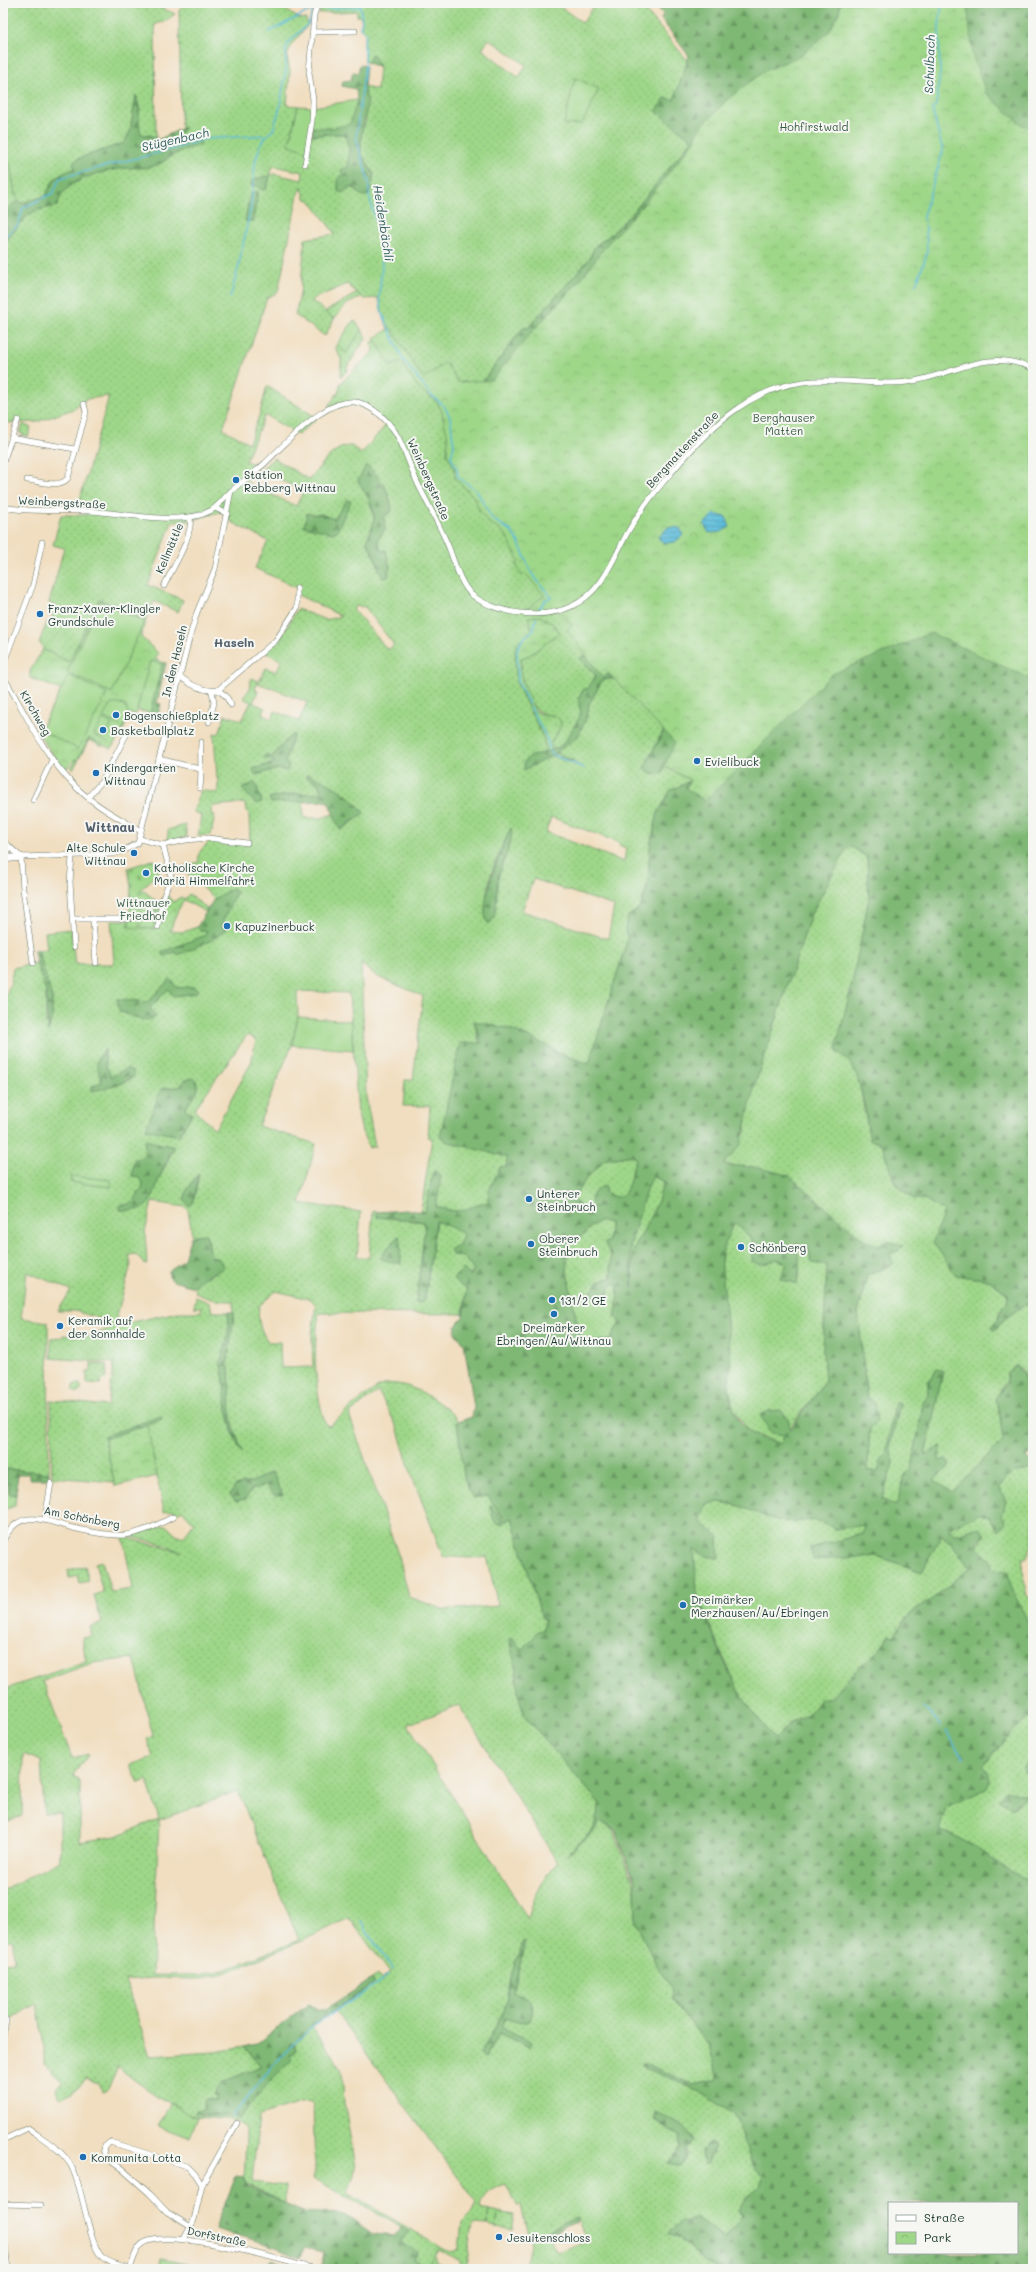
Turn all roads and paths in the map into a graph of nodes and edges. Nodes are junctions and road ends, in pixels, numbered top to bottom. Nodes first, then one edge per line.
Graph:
1 (345, 3) edge
2 (317, 4) edge
3 (355, 31) dead end
4 (314, 32) junction
5 (305, 164) dead end
6 (1033, 368) edge
7 (84, 404) dead end
8 (18, 420) dead end
9 (11, 438) junction
10 (75, 449) junction
11 (3, 462) edge
12 (27, 480) dead end
13 (231, 491) junction
14 (3, 507) edge
15 (215, 508) junction
16 (228, 514) junction
17 (190, 517) junction
18 (42, 542) dead end
19 (164, 586) dead end
20 (297, 588) dead end
21 (560, 611) joint
22 (3, 665) edge
23 (3, 676) edge
24 (179, 676) junction
25 (215, 691) junction
26 (231, 705) dead end
27 (209, 722) dead end
28 (126, 735) dead end
29 (201, 742) dead end
30 (160, 759) junction
31 (52, 760) junction
32 (200, 769) junction
33 (200, 788) dead end
34 (88, 797) junction
35 (33, 800) dead end
36 (141, 831) junction
37 (140, 839) junction
38 (3, 841) edge
39 (247, 843) dead end
40 (8, 845) junction
41 (163, 846) junction
42 (72, 857) junction
43 (21, 858) junction
44 (4, 859) edge
45 (73, 919) junction
46 (93, 919) junction
47 (129, 919) dead end
48 (158, 928) dead end
49 (74, 947) dead end
50 (33, 963) dead end
51 (96, 963) dead end
52 (51, 1483) dead end
53 (173, 1517) dead end
54 (46, 1519) junction
55 (3, 1541) edge
56 (6, 2020) dead end
57 (3, 2038) edge
58 (237, 2123) dead end
59 (3, 2140) edge
60 (202, 2185) junction
61 (3, 2204) edge
62 (41, 2204) dead end
63 (191, 2226) junction
64 (3, 2228) edge
65 (184, 2239) junction
66 (130, 2268) edge
67 (8, 2269) edge
68 (316, 2269) edge

1 - 2 street
2 - 4 street
3 - 4 street
4 - 5 street
6 - 21 street, Bergmattenstraße
7 - 10 street
8 - 9 street
9 - 10 street
9 - 11 street
10 - 12 street
13 - 15 street, Weinbergstraße
13 - 16 street, In den Haseln
13 - 21 street, Weinbergstraße
14 - 17 street, Weinbergstraße
15 - 16 street
15 - 17 street, Weinbergstraße
16 - 24 street, In den Haseln
17 - 19 street, Kellmättle
18 - 22 street
20 - 25 street
23 - 31 street, Kirchweg
24 - 25 street
24 - 30 street, In den Haseln
25 - 26 street
25 - 27 street
28 - 34 street
29 - 32 street
30 - 32 street
30 - 36 street, In den Haseln
31 - 34 street, Kirchweg
31 - 35 street
32 - 33 street
34 - 36 street, Kirchweg
36 - 37 street, In den Haseln
37 - 41 street
37 - 42 street
38 - 40 street
39 - 41 street
40 - 43 street
40 - 44 street
41 - 48 street
42 - 43 street
42 - 45 street
43 - 44 street
43 - 50 street
45 - 46 street
45 - 49 street
46 - 47 street
46 - 51 street
52 - 54 street
53 - 54 street, Am Schönberg
54 - 55 street, Am Schönberg
56 - 57 street
58 - 60 street
59 - 66 street
60 - 63 street
60 - 63 street
61 - 62 street
63 - 65 street
64 - 67 street
65 - 66 street, Dorfstraße
65 - 68 street, Dorfstraße

